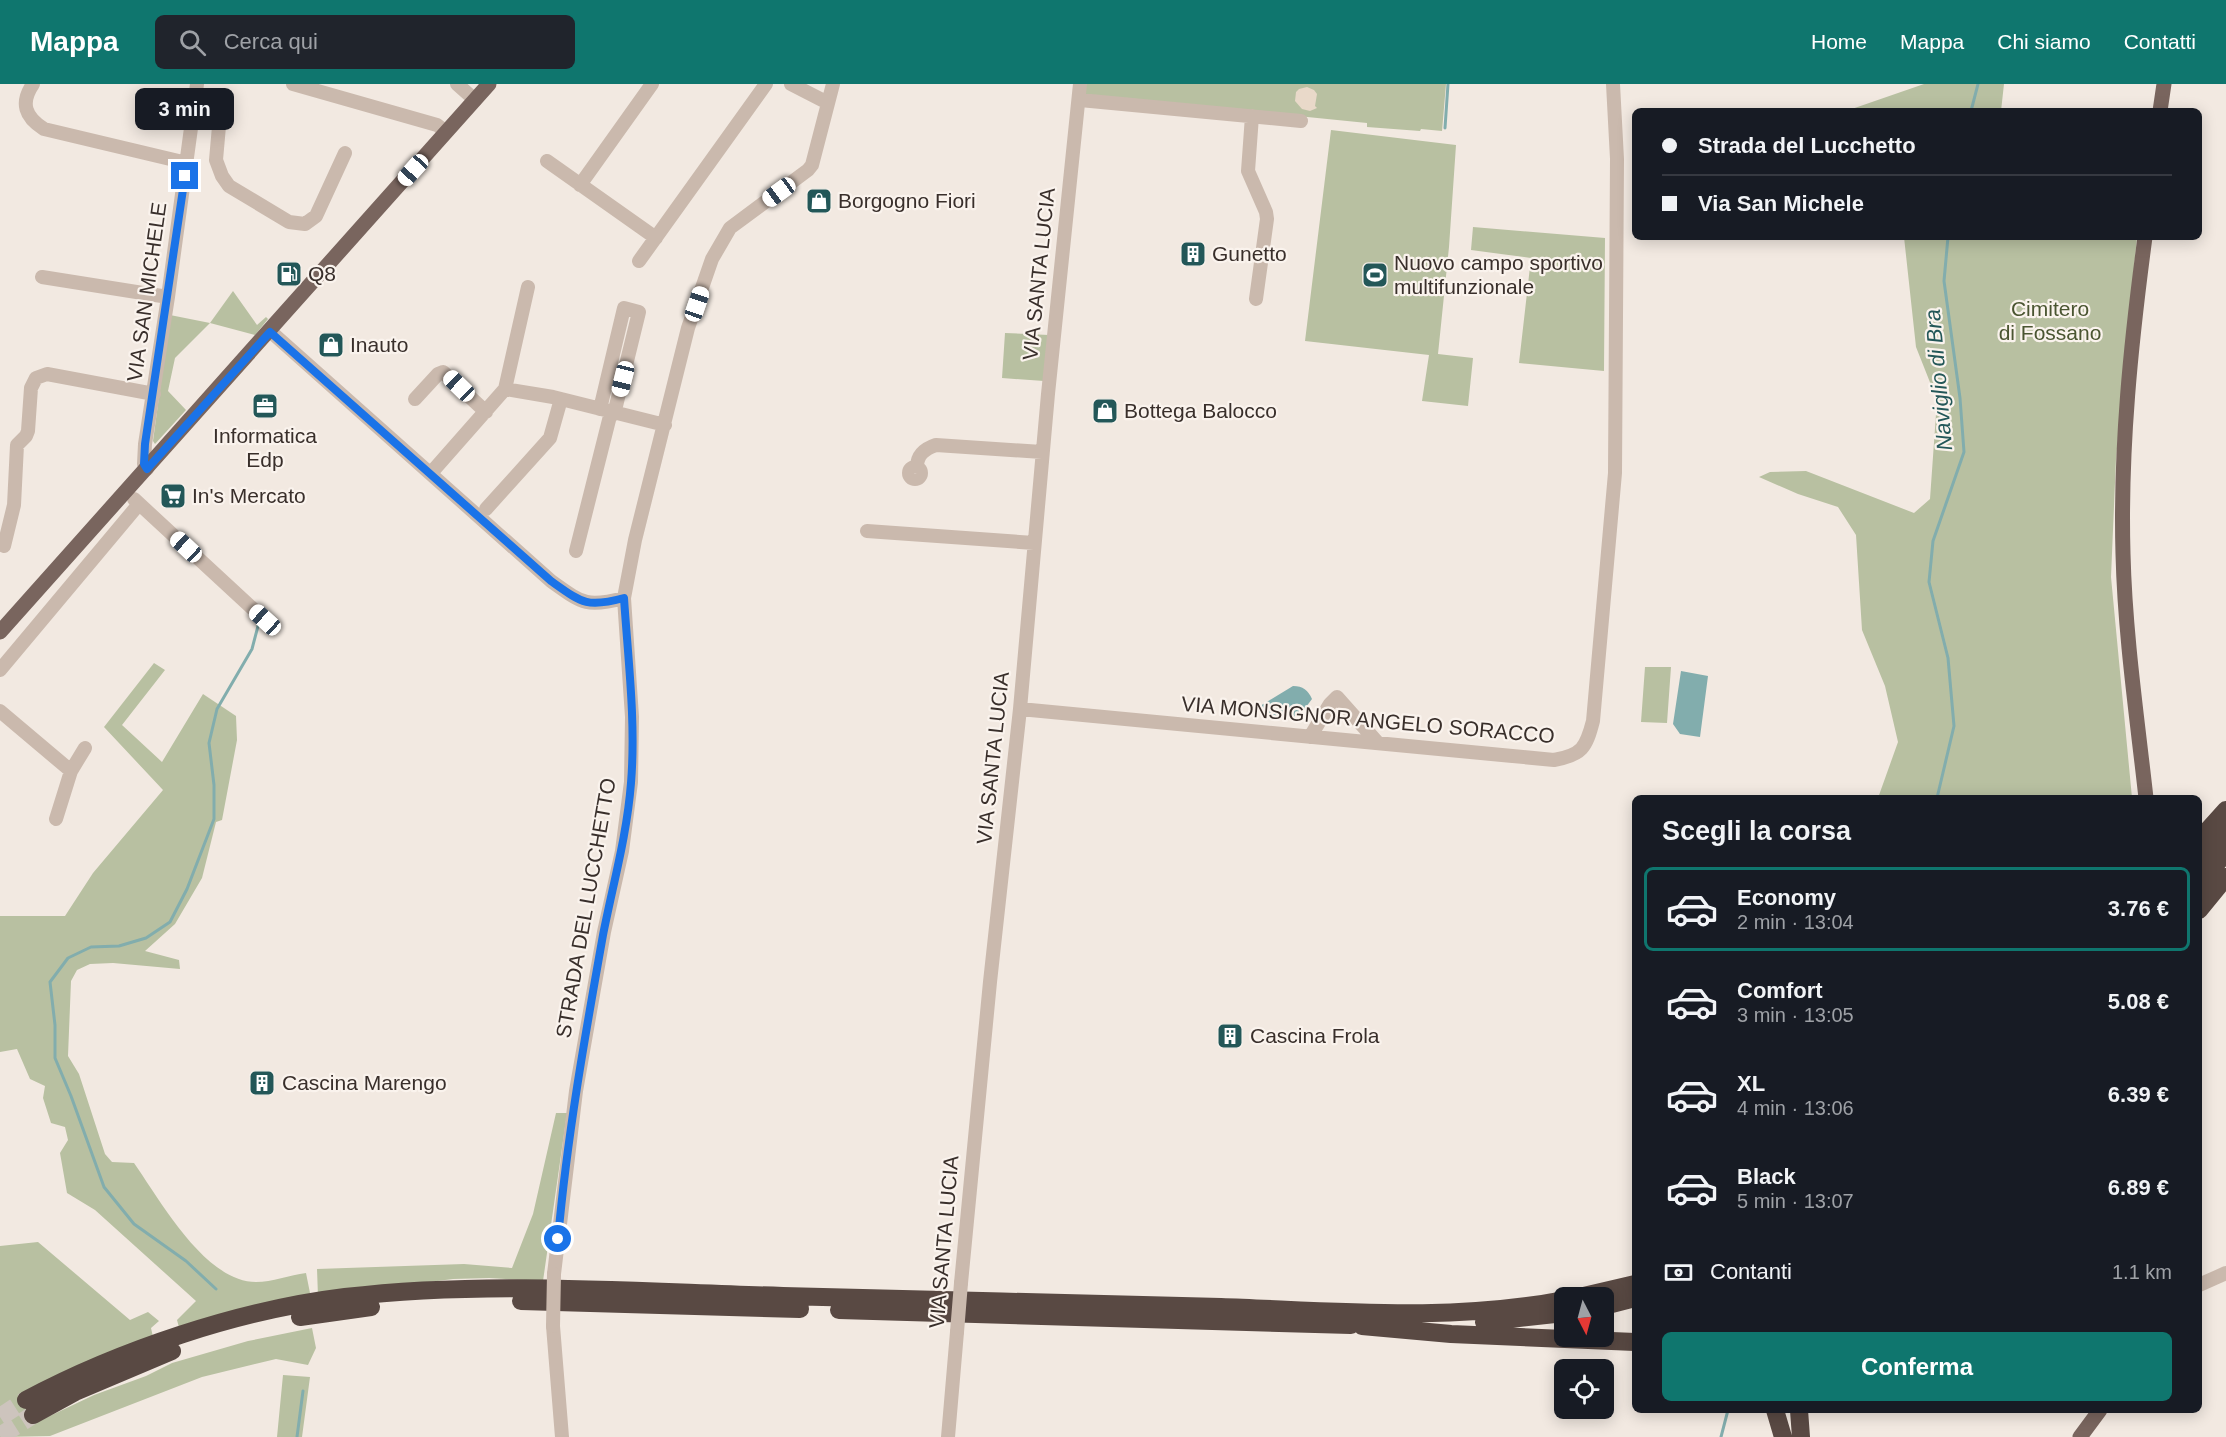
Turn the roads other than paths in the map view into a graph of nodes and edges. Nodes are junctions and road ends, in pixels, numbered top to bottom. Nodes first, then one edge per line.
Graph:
1 (33, 84) edge
2 (197, 84) edge
3 (293, 84) edge
4 (457, 84) edge
5 (489, 84) edge
6 (652, 84) edge
7 (766, 84) edge
8 (791, 84) edge
9 (833, 84) edge
10 (1080, 84) edge
11 (1613, 84) edge
12 (2164, 84) edge
13 (475, 100) junction
14 (1080, 100) junction
15 (828, 104) junction
16 (194, 105) junction
17 (2160, 108) edge
18 (1252, 116) junction
19 (1301, 121) dead end
20 (441, 128) junction
21 (345, 153) dead end
22 (547, 161) dead end
23 (187, 163) junction
24 (580, 185) junction
25 (656, 238) junction
26 (2145, 240) edge
27 (639, 261) dead end
28 (42, 277) dead end
29 (528, 287) dead end
30 (168, 297) junction
31 (1256, 299) dead end
32 (270, 332) junction
33 (505, 389) junction
34 (154, 394) junction
35 (415, 399) dead end
36 (561, 399) junction
37 (486, 412) junction
38 (609, 412) junction
39 (665, 424) junction
40 (1042, 452) junction
41 (917, 468) dead end
42 (147, 469) junction
43 (431, 473) junction
44 (125, 492) junction
45 (139, 504) junction
46 (486, 509) dead end
47 (867, 531) dead end
48 (1034, 543) junction
49 (4, 546) dead end
50 (576, 551) dead end
51 (624, 598) junction
52 (265, 620) dead end
53 (0, 632) edge
54 (0, 670) edge
55 (1020, 709) junction
56 (0, 711) edge
57 (1310, 737) junction
58 (1377, 742) junction
59 (85, 748) dead end
60 (71, 771) junction
61 (2146, 795) edge
62 (2226, 810) edge
63 (56, 819) dead end
64 (2226, 829) edge
65 (2202, 851) edge
66 (2226, 852) edge
67 (2226, 877) edge
68 (2202, 881) edge
69 (2202, 906) edge
70 (2226, 1273) edge
71 (2202, 1284) edge
72 (1632, 1285) edge
73 (1614, 1289) edge
74 (1632, 1299) edge
75 (1554, 1301) edge
76 (1614, 1303) edge
77 (1554, 1314) edge
78 (1362, 1326) junction
79 (1632, 1342) edge
80 (1787, 1413) edge
81 (1789, 1413) edge
82 (1789, 1413) edge
83 (2098, 1413) edge
84 (562, 1437) edge
85 (948, 1437) edge
86 (1783, 1437) edge
87 (1793, 1437) edge
88 (1801, 1437) edge
89 (2080, 1437) edge

1 - 23 street
2 - 16 street, VIA SAN MICHELE
3 - 20 street
4 - 13 street
5 - 13 main road
6 - 24 street
7 - 25 street
8 - 15 street
9 - 15 street, STRADA DEL LUCCHETTO
10 - 14 street, VIA SANTA LUCIA
11 - 58 street, VIA MONSIGNOR ANGELO SORACCO
12 - 17 main road
13 - 20 main road
14 - 18 street
14 - 40 street, VIA SANTA LUCIA
15 - 39 street, STRADA DEL LUCCHETTO
16 - 21 street
16 - 23 street, VIA SAN MICHELE
18 - 19 street
18 - 31 street
20 - 32 main road
22 - 24 street
23 - 30 street, VIA SAN MICHELE
24 - 25 street
25 - 27 street
26 - 61 main road
28 - 30 street
29 - 33 street
30 - 34 street, VIA SAN MICHELE
32 - 42 main road
32 - 43 street
33 - 36 street
33 - 37 street
34 - 42 street, VIA SAN MICHELE
34 - 49 street
35 - 37 street
36 - 38 street
36 - 46 street
37 - 43 street
38 - 38 street
38 - 39 street
38 - 50 street
39 - 51 street, STRADA DEL LUCCHETTO
40 - 41 street
40 - 48 street, VIA SANTA LUCIA
42 - 44 main road
43 - 51 street
44 - 45 street
44 - 53 main road
45 - 52 street
45 - 54 street
47 - 48 street
48 - 55 street, VIA SANTA LUCIA
51 - 84 street, STRADA DEL LUCCHETTO, bridge
55 - 57 street, VIA MONSIGNOR ANGELO SORACCO
55 - 85 street, VIA SANTA LUCIA, bridge
56 - 60 street
57 - 58 street, VIA MONSIGNOR ANGELO SORACCO
57 - 58 street
59 - 60 street
60 - 63 street
62 - 65 highway
64 - 65 highway
66 - 68 highway
67 - 69 highway
70 - 71 street
72 - 73 highway
74 - 76 highway
75 - 78 highway
77 - 78 highway
78 - 79 highway
80 - 86 highway
81 - 87 highway
82 - 88 highway
83 - 89 main road

